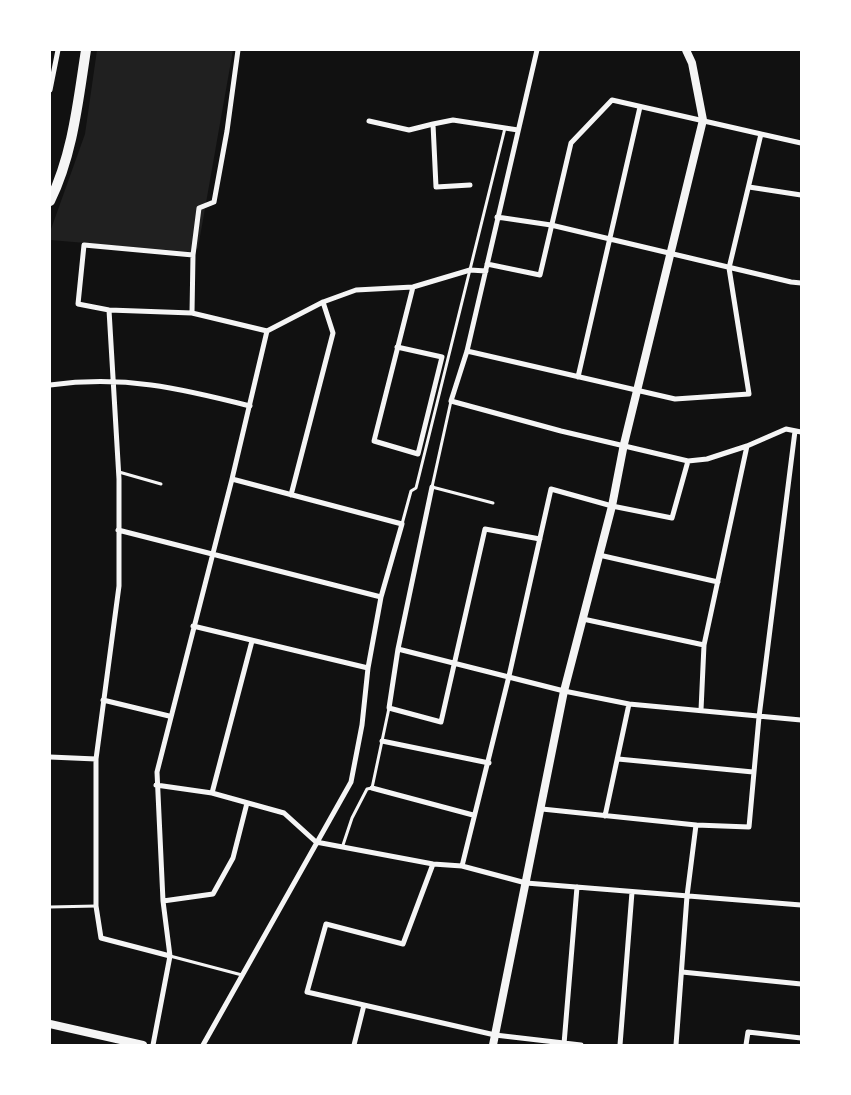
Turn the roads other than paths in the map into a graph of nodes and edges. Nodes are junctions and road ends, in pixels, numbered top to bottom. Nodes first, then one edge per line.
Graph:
1 (58, 50) edge
2 (86, 50) edge
3 (238, 50) edge
4 (537, 50) edge
5 (686, 50) edge
6 (50, 90) edge
7 (640, 107) junction
8 (703, 120) junction
9 (369, 121) dead end
10 (433, 124) junction
11 (505, 128) junction
12 (518, 130) junction
13 (761, 134) junction
14 (801, 143) edge
15 (470, 185) dead end
16 (749, 187) junction
17 (801, 196) edge
18 (50, 202) edge
19 (497, 216) junction
20 (551, 225) junction
21 (609, 239) junction
22 (670, 253) junction
23 (193, 255) junction
24 (487, 264) junction
25 (729, 268) junction
26 (470, 270) junction
27 (486, 271) junction
28 (801, 283) edge
29 (413, 287) junction
30 (323, 302) junction
31 (108, 310) junction
32 (192, 313) junction
33 (267, 331) junction
34 (397, 347) junction
35 (467, 350) junction
36 (578, 377) junction
37 (112, 380) junction
38 (50, 385) edge
39 (638, 390) junction
40 (451, 400) junction
41 (250, 406) junction
42 (798, 432) edge
43 (624, 444) junction
44 (747, 446) junction
45 (688, 461) junction
46 (119, 472) junction
47 (232, 479) junction
48 (161, 484) dead end
49 (432, 487) junction
50 (291, 495) junction
51 (493, 503) dead end
52 (612, 506) junction
53 (402, 524) junction
54 (118, 530) junction
55 (540, 539) junction
56 (211, 553) junction
57 (599, 555) junction
58 (718, 582) junction
59 (381, 597) junction
60 (583, 618) junction
61 (193, 626) junction
62 (252, 641) junction
63 (704, 645) junction
64 (398, 649) junction
65 (455, 663) junction
66 (368, 668) junction
67 (509, 676) junction
68 (564, 691) junction
69 (103, 700) junction
70 (629, 704) junction
71 (388, 708) junction
72 (701, 710) junction
73 (169, 716) junction
74 (759, 717) junction
75 (801, 720) edge
76 (382, 741) junction
77 (50, 757) edge
78 (618, 758) junction
79 (96, 759) junction
80 (489, 763) junction
81 (754, 772) junction
82 (156, 785) junction
83 (372, 788) junction
84 (212, 793) junction
85 (247, 803) junction
86 (542, 809) junction
87 (473, 816) junction
88 (605, 816) junction
89 (696, 825) junction
90 (316, 842) junction
91 (343, 845) junction
92 (433, 864) junction
93 (462, 866) junction
94 (526, 883) junction
95 (577, 887) junction
96 (632, 892) junction
97 (687, 896) junction
98 (163, 901) junction
99 (801, 905) edge
100 (96, 906) junction
101 (50, 907) edge
102 (170, 956) junction
103 (682, 972) junction
104 (243, 975) junction
105 (801, 984) edge
106 (364, 1005) junction
107 (50, 1024) edge
108 (495, 1036) junction
109 (801, 1038) edge
110 (564, 1044) junction
111 (143, 1045) edge
112 (153, 1045) edge
113 (203, 1045) edge
114 (354, 1045) edge
115 (493, 1045) edge
116 (581, 1045) edge
117 (620, 1045) edge
118 (676, 1045) edge
119 (746, 1045) edge

1 - 6 street
2 - 18 main road
3 - 23 street
4 - 12 street
5 - 8 street
7 - 8 street
7 - 20 street
7 - 21 street
8 - 13 street
8 - 22 street
9 - 10 street
10 - 11 street
10 - 15 street
11 - 12 street
11 - 26 lane
12 - 19 street
13 - 14 street
13 - 16 street
16 - 17 street
16 - 25 street
19 - 20 street
19 - 24 street
20 - 21 street
20 - 24 street
21 - 22 street
21 - 36 street
22 - 25 street
22 - 39 street
23 - 31 street
23 - 32 street
24 - 27 street
25 - 28 street
25 - 39 street
26 - 27 street
26 - 29 street
26 - 53 lane
27 - 35 street
29 - 30 street
29 - 34 street
30 - 33 street
30 - 50 street
31 - 32 street
31 - 37 street
32 - 33 street
33 - 41 street
34 - 34 street
35 - 36 street
35 - 40 street
36 - 39 street
37 - 38 street
37 - 41 street
37 - 46 street
39 - 43 street
40 - 43 street
40 - 49 lane
41 - 47 street
42 - 44 street
42 - 74 street
43 - 45 street
43 - 52 street
44 - 45 street
44 - 58 street
45 - 52 street
46 - 48 lane
46 - 54 street
47 - 50 street
47 - 56 street
49 - 51 lane
49 - 64 street
50 - 53 street
52 - 55 street
52 - 57 street
53 - 59 street
54 - 56 street
54 - 69 street
55 - 65 street
55 - 67 street
56 - 59 street
56 - 61 street
57 - 58 street
57 - 60 street
58 - 63 street
59 - 66 street
60 - 63 street
60 - 68 street
61 - 62 street
61 - 73 street
62 - 66 street
62 - 84 street
63 - 72 street
64 - 65 street
64 - 71 street
65 - 67 street
65 - 71 street
66 - 90 street
67 - 68 street
67 - 80 street
68 - 70 street
68 - 86 street
69 - 73 street
69 - 79 street
70 - 72 street
70 - 78 street
71 - 76 lane
72 - 74 street
73 - 82 street
74 - 75 street
74 - 81 street
76 - 80 street
76 - 83 lane
77 - 79 street
78 - 81 street
78 - 88 street
79 - 100 street
80 - 87 street
81 - 89 street
82 - 84 street
82 - 98 street
83 - 87 street
83 - 91 lane
84 - 85 street
85 - 90 street
85 - 98 street
86 - 88 street
86 - 94 street
87 - 93 street
88 - 89 street
89 - 97 street
90 - 91 street
90 - 104 street
91 - 92 street
92 - 93 street
92 - 106 street
93 - 94 street
94 - 95 street
94 - 108 street
95 - 96 street
95 - 110 street
96 - 97 street
96 - 117 street
97 - 99 street
97 - 103 street
98 - 102 street
100 - 101 lane
100 - 102 street
102 - 104 lane
102 - 112 street
103 - 105 street
103 - 118 street
104 - 113 street
106 - 108 street
106 - 114 street
107 - 111 street
108 - 110 street
108 - 115 street
109 - 119 street
110 - 116 street

